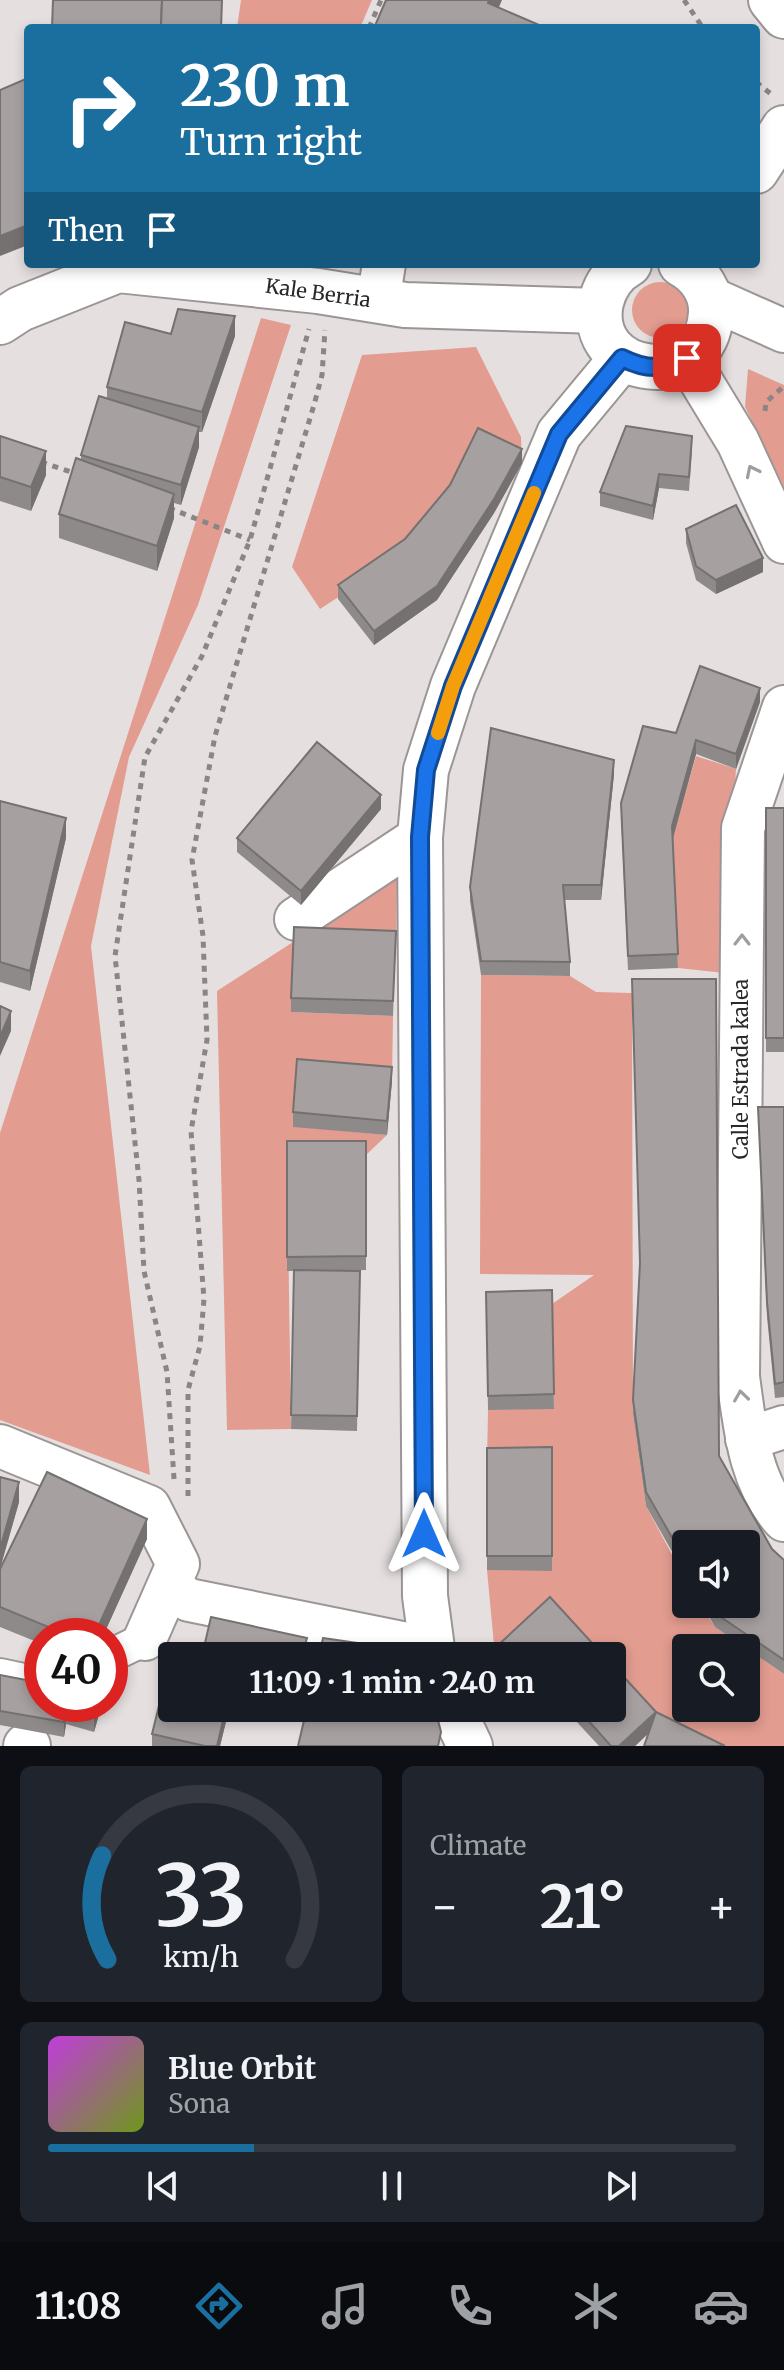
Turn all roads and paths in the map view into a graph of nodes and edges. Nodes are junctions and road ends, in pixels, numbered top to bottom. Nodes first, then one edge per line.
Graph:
1 (381, 0) edge
2 (684, 0) edge
3 (771, 0) edge
4 (784, 16) edge
5 (371, 24) edge
6 (700, 24) edge
7 (760, 87) edge
8 (778, 111) edge
9 (760, 160) edge
10 (624, 268) edge
11 (694, 274) edge
12 (381, 282) edge
13 (315, 305) junction
14 (599, 311) junction
15 (0, 322) edge
16 (784, 331) edge
17 (622, 358) junction
18 (687, 358) junction
19 (38, 461) edge
20 (81, 475) edge
21 (166, 507) edge
22 (250, 540) junction
23 (784, 542) edge
24 (784, 707) edge
25 (420, 837) junction
26 (296, 919) dead end
27 (766, 1441) edge
28 (0, 1446) edge
29 (784, 1520) edge
30 (163, 1535) junction
31 (169, 1588) junction
32 (382, 1642) edge
33 (431, 1642) edge
34 (128, 1647) edge
35 (0, 1675) edge
36 (24, 1680) edge
37 (459, 1722) edge
38 (470, 1746) edge

1 - 5 path
2 - 6 path
3 - 4 street
7 - 8 path
8 - 9 street
10 - 14 street
11 - 16 street
11 - 18 street
12 - 13 street, Kale Berria
12 - 14 street, Kale Berria
13 - 15 street, Kale Berria
13 - 22 path
13 - 30 path
14 - 17 street
17 - 18 street
17 - 25 street
23 -> 18 street
19 - 20 path
21 - 22 path
22 - 30 path
27 -> 24 street, Calle Estrada kalea
25 - 26 street
25 - 33 street
27 - 29 street, Calle Estrada kalea
28 - 30 street
30 - 31 street
31 - 32 street
31 - 34 street
35 - 36 street
37 - 38 street

